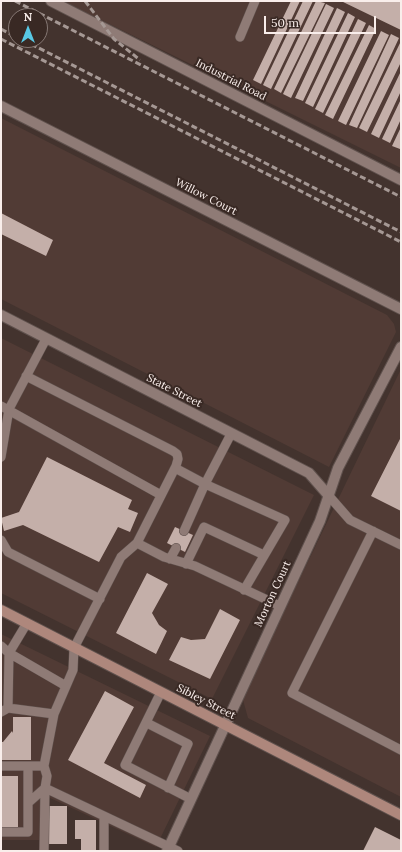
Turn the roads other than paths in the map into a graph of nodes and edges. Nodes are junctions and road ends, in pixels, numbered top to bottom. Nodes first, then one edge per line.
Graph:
1 (51, 1) edge
2 (255, 1) edge
3 (240, 37) dead end
4 (1, 106) edge
5 (401, 180) edge
6 (401, 309) edge
7 (1, 315) edge
8 (46, 339) junction
9 (401, 347) edge
10 (26, 376) junction
11 (4, 408) edge
12 (231, 434) junction
13 (1, 457) edge
14 (175, 468) junction
15 (205, 484) junction
16 (161, 495) junction
17 (329, 496) junction
18 (184, 531) dead end
19 (373, 531) junction
20 (1, 540) edge
21 (137, 543) junction
22 (401, 545) edge
23 (176, 548) dead end
24 (264, 555) junction
25 (170, 559) junction
26 (186, 564) junction
27 (244, 590) junction
28 (100, 599) junction
29 (280, 606) junction
30 (1, 610) edge
31 (27, 623) junction
32 (74, 648) junction
33 (4, 650) edge
34 (5, 669) edge
35 (66, 686) junction
36 (161, 692) junction
37 (5, 695) edge
38 (5, 710) edge
39 (54, 714) junction
40 (147, 723) junction
41 (225, 725) junction
42 (401, 750) edge
43 (1, 766) edge
44 (28, 766) junction
45 (44, 766) junction
46 (45, 788) junction
47 (168, 788) junction
48 (191, 799) junction
49 (28, 803) junction
50 (401, 815) edge
51 (104, 818) junction
52 (1, 832) edge
53 (171, 850) edge
54 (44, 851) edge
55 (104, 851) edge

1 - 5 street, Industrial Road
2 - 3 lane
4 - 6 street, Willow Court
7 - 8 street, State Street
8 - 10 lane
8 - 12 street, State Street
9 - 17 street, Morton Court
10 - 11 lane
10 - 14 lane
11 - 13 lane
11 - 16 lane
12 - 15 lane
12 - 17 street, State Street
14 - 15 lane
14 - 16 lane
15 - 18 lane
15 - 24 lane
16 - 21 lane
17 - 19 lane
17 - 29 street, Morton Court
19 - 22 lane
19 - 42 lane
20 - 28 lane
21 - 25 lane
21 - 28 lane
23 - 25 lane
24 - 26 lane
24 - 27 lane
25 - 26 lane
26 - 27 lane
27 - 29 lane
28 - 32 lane
29 - 41 street, Morton Court
30 - 31 main road, Sibley Street
31 - 32 main road, Sibley Street
31 - 33 lane
32 - 35 lane
32 - 36 main road, Sibley Street
33 - 34 lane
33 - 35 lane
34 - 37 lane
35 - 39 lane
36 - 40 lane
36 - 41 main road, Sibley Street
37 - 38 lane
38 - 39 lane
39 - 45 lane
40 - 47 lane
40 - 47 lane
41 - 48 street, Morton Court
41 - 50 main road, Sibley Street
43 - 44 lane
44 - 45 lane
44 - 49 lane
45 - 46 lane
46 - 49 lane
46 - 51 lane
46 - 54 lane
47 - 48 lane
48 - 53 street, Morton Court
49 - 52 lane
51 - 53 lane
51 - 55 lane

